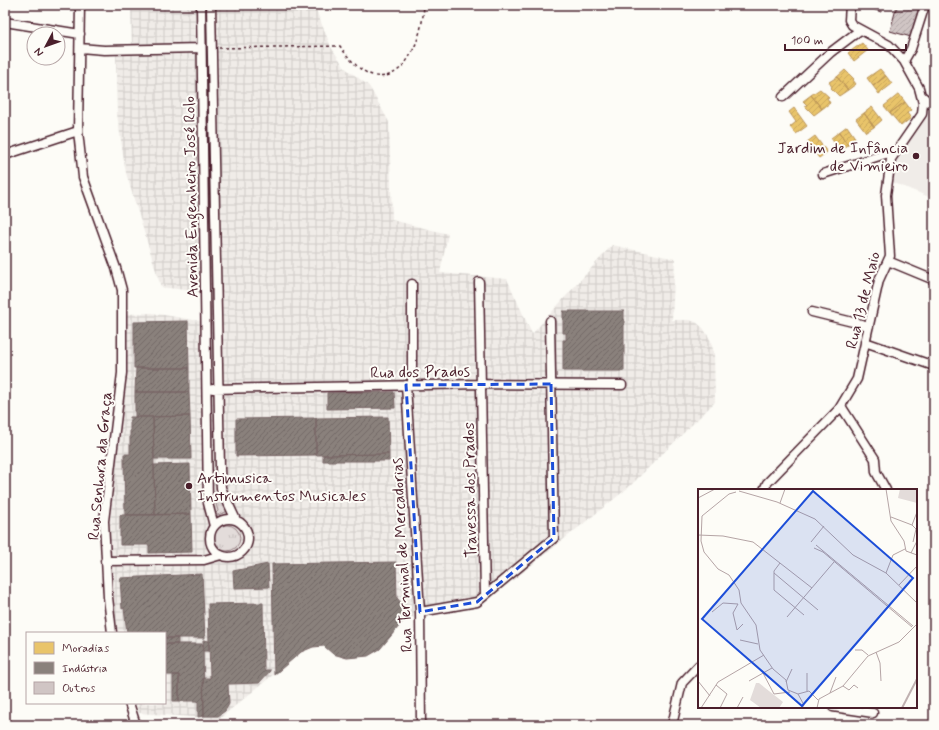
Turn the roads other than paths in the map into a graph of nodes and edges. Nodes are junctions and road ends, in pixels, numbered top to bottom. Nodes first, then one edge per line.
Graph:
1 (80, 5) edge
2 (201, 5) edge
3 (211, 5) edge
4 (850, 5) edge
5 (925, 5) edge
6 (5, 22) edge
7 (860, 30) junction
8 (80, 34) junction
9 (80, 48) junction
10 (201, 48) junction
11 (904, 60) junction
12 (922, 96) junction
13 (783, 98) dead end
14 (934, 106) edge
15 (78, 131) junction
16 (895, 151) junction
17 (5, 155) edge
18 (822, 174) dead end
19 (888, 261) junction
20 (934, 280) edge
21 (478, 282) dead end
22 (412, 284) dead end
23 (812, 312) dead end
24 (550, 321) dead end
25 (869, 326) junction
26 (865, 342) junction
27 (934, 366) edge
28 (482, 384) junction
29 (551, 384) junction
30 (409, 385) junction
31 (622, 385) dead end
32 (219, 388) junction
33 (207, 389) junction
34 (841, 406) junction
35 (764, 489) edge
36 (885, 489) edge
37 (236, 520) junction
38 (214, 526) junction
39 (221, 555) junction
40 (106, 561) junction
41 (485, 595) junction
42 (420, 612) junction
43 (112, 632) edge
44 (698, 666) edge
45 (129, 704) edge
46 (840, 708) edge
47 (874, 713) dead end
48 (136, 725) edge
49 (421, 725) edge
50 (672, 725) edge

1 - 8 street, Rua Senhora da Graça
2 - 10 street, Avenida Engenheiro José Rolo
3 - 32 street, Avenida Engenheiro José Rolo
4 - 7 street, Rua 13 de Maio
5 - 11 street
6 - 8 street
7 - 11 street, Rua 13 de Maio
7 - 13 street
8 - 9 street, Rua Senhora da Graça
9 - 10 street
9 - 15 street, Rua Senhora da Graça
10 - 33 street, Avenida Engenheiro José Rolo
11 - 12 street, Rua 13 de Maio
12 - 14 street
12 - 16 street, Rua 13 de Maio
15 - 17 street
15 - 40 street, Rua Senhora da Graça
16 - 18 street
16 - 19 street, Rua 13 de Maio
19 - 20 street
19 - 25 street, Rua 13 de Maio
21 - 28 street, Travessa dos Prados
22 - 30 street, Rua Terminal de Mercadorias
23 - 25 street
24 - 29 street
25 - 26 street, Rua 13 de Maio
26 - 27 street
26 - 34 street, Rua 13 de Maio
28 - 29 street, Rua dos Prados
28 - 30 street, Rua dos Prados
28 - 41 street, Travessa dos Prados
29 - 31 street, Rua dos Prados
29 - 41 street
30 - 32 street, Rua dos Prados
30 - 42 street, Rua Terminal de Mercadorias
32 - 33 street
32 - 37 street, Avenida Engenheiro José Rolo
33 - 38 street, Avenida Engenheiro José Rolo
34 - 35 street, Rua 13 de Maio
34 - 36 street
37 - 38 street
37 - 39 street, Avenida Engenheiro José Rolo
38 - 39 street, Avenida Engenheiro José Rolo
39 - 40 street, Avenida Engenheiro José Rolo
40 - 43 street, Rua Senhora da Graça
41 - 42 street
42 - 49 street, Rua Terminal de Mercadorias
44 - 50 street
45 - 48 street
46 - 47 street

